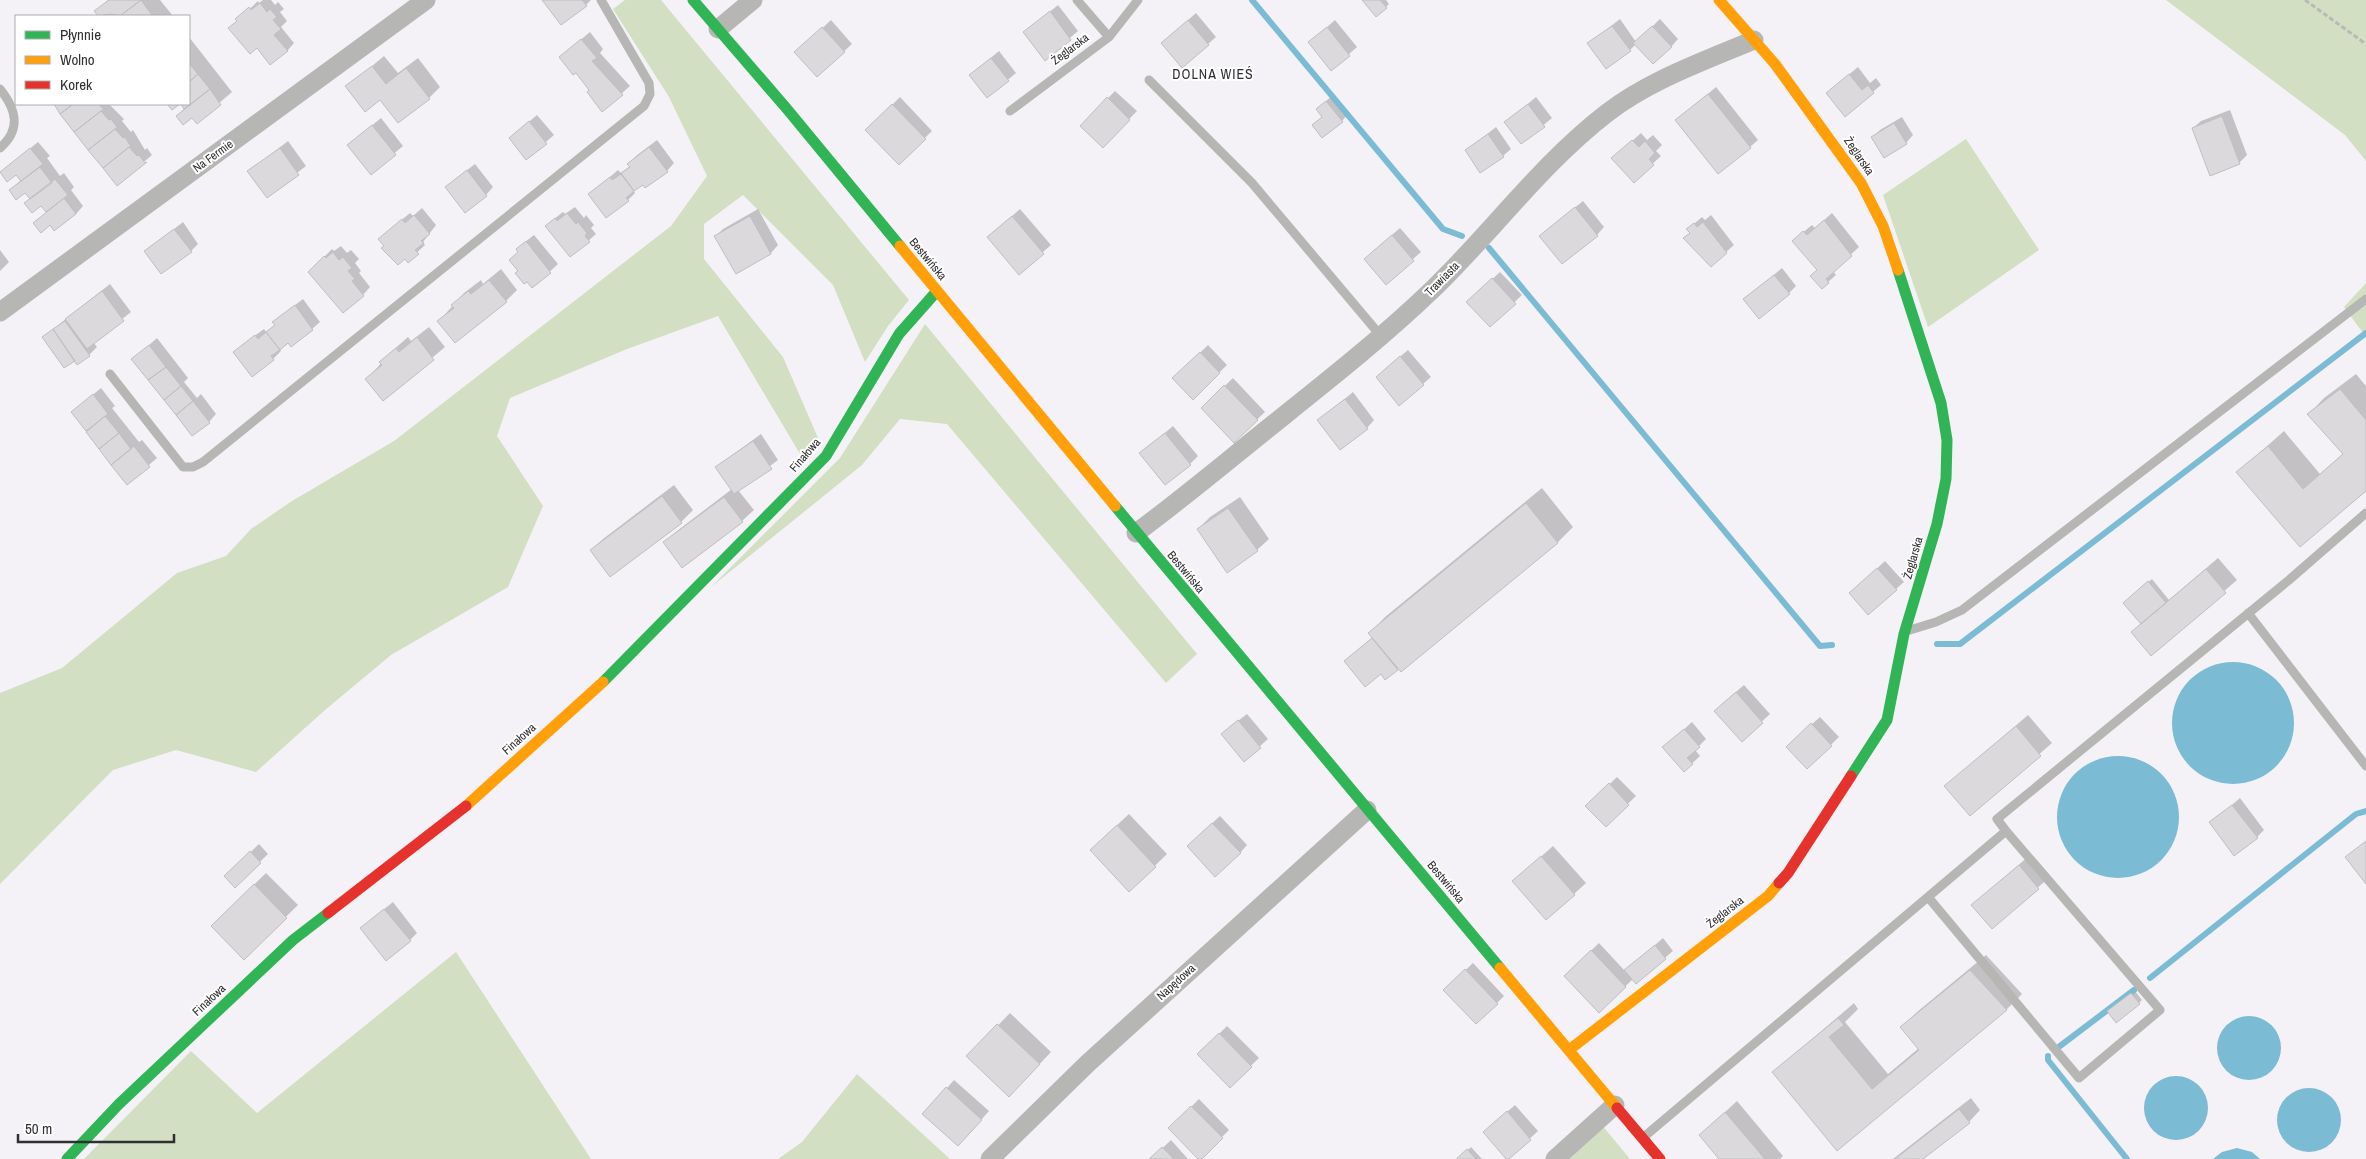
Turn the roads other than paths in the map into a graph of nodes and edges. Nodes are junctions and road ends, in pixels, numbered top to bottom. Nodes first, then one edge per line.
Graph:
1 (426, 0) edge
2 (601, 0) edge
3 (693, 0) edge
4 (753, 0) edge
5 (1077, 0) edge
6 (1138, 0) edge
7 (1719, 0) edge
8 (718, 29) junction
9 (1109, 37) junction
10 (1754, 40) junction
11 (1149, 80) dead end
12 (0, 89) edge
13 (1010, 112) dead end
14 (0, 148) edge
15 (937, 291) junction
16 (2366, 299) edge
17 (0, 312) edge
18 (1380, 335) junction
19 (110, 374) dead end
20 (2366, 513) edge
21 (1136, 533) junction
22 (2248, 613) junction
23 (1905, 632) junction
24 (2366, 766) edge
25 (1367, 810) junction
26 (2006, 831) junction
27 (1928, 897) junction
28 (1569, 1050) junction
29 (1615, 1105) junction
30 (1643, 1138) junction
31 (67, 1159) edge
32 (990, 1159) edge
33 (1555, 1159) edge
34 (1660, 1159) edge

1 - 17 street, Na Fermie
2 - 19 lane
3 - 8 street, Bestwińska
4 - 8 street
5 - 9 lane
6 - 9 lane, Żeglarska
7 - 10 street, Żeglarska
8 - 15 street, Bestwińska
9 - 13 lane, Żeglarska
10 - 18 street, Trawiasta
10 - 23 street, Żeglarska
11 - 18 lane
12 - 14 lane
15 - 21 street, Bestwińska
15 - 31 street, Finałowa
16 - 23 lane
18 - 21 street, Trawiasta
20 - 22 lane
21 - 25 street, Bestwińska
22 - 24 lane
22 - 26 lane
23 - 28 street, Żeglarska
25 - 28 street, Bestwińska
25 - 32 street, Napędowa
26 - 27 lane
26 - 27 lane
27 - 30 lane
28 - 29 street, Bestwińska
29 - 30 street, Bestwińska
29 - 33 street
30 - 34 street, Bestwińska

